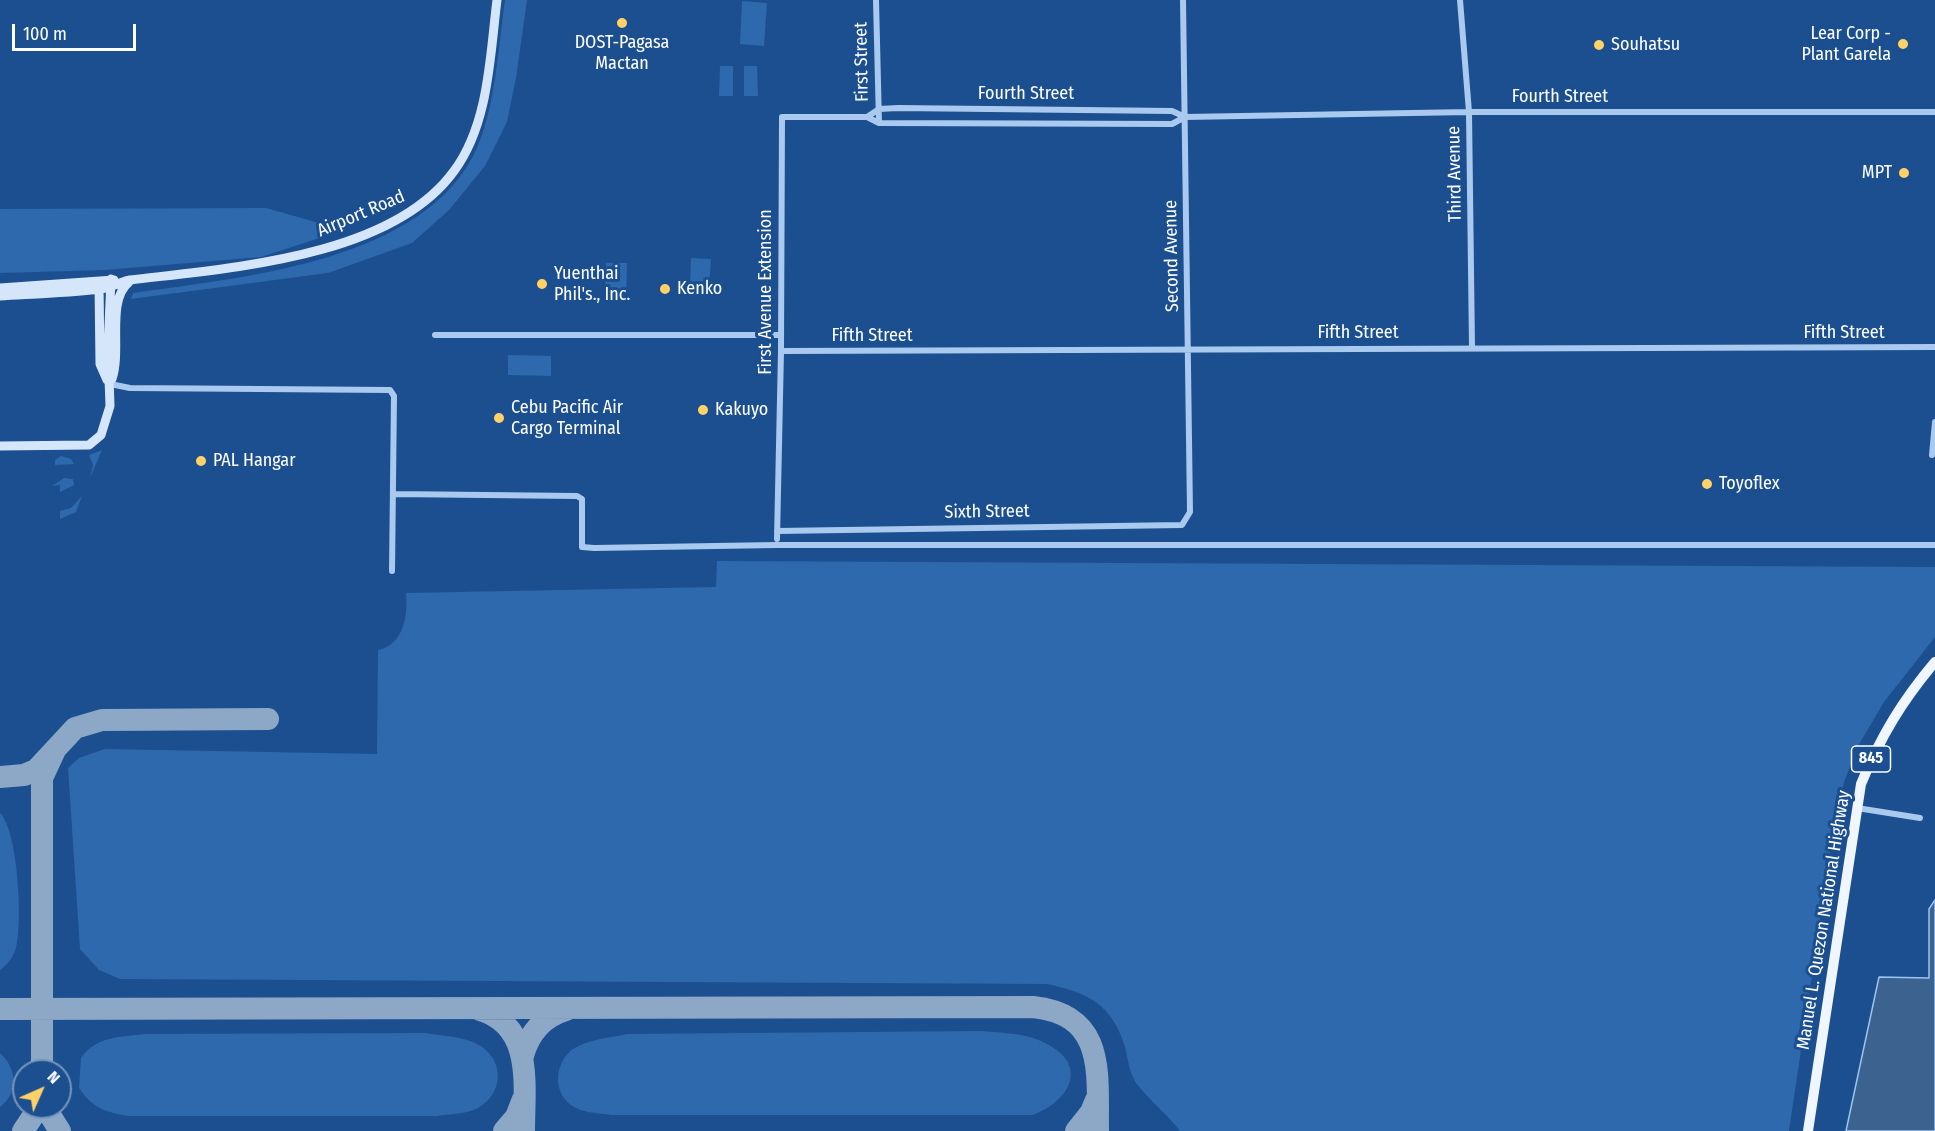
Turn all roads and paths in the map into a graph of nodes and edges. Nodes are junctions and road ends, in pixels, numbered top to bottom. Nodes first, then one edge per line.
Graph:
1 (497, 0) edge
2 (876, 0) edge
3 (1183, 0) edge
4 (1460, 0) edge
5 (898, 108) junction
6 (879, 109) junction
7 (963, 109) junction
8 (1020, 109) junction
9 (1071, 110) junction
10 (1469, 112) junction
11 (1935, 112) edge
12 (782, 117) joint
13 (867, 117) junction
14 (1185, 117) junction
15 (898, 122) junction
16 (879, 123) junction
17 (963, 123) junction
18 (1020, 123) junction
19 (1071, 123) junction
20 (128, 281) junction
21 (111, 283) junction
22 (99, 284) junction
23 (0, 288) edge
24 (0, 297) edge
25 (435, 335) dead end
26 (781, 335) junction
27 (1935, 347) edge
28 (1472, 348) junction
29 (1188, 349) junction
30 (781, 351) junction
31 (110, 384) junction
32 (1935, 422) edge
33 (0, 446) edge
34 (1932, 455) dead end
35 (393, 494) junction
36 (1190, 512) joint
37 (777, 531) junction
38 (777, 538) dead end
39 (1935, 545) edge
40 (392, 571) dead end
41 (1935, 662) edge
42 (1857, 808) junction
43 (1920, 818) dead end
44 (1808, 1131) edge

1 - 20 street, Airport Road
2 - 6 street, First Street
3 - 14 street, Second Avenue
4 - 10 street, Third Avenue
5 - 6 street, Fourth Street
5 - 7 street, Fourth Street
5 - 15 street
6 - 13 street
6 - 16 street, First Street
7 - 8 street, Fourth Street
7 - 17 street
8 - 9 street, Fourth Street
8 - 18 street
9 - 14 street, Fourth Street
9 - 19 street
10 - 11 street, Fourth Street
10 - 14 street, Fourth Street
10 - 28 street, Third Avenue
12 - 13 street, Fourth Street
12 - 26 street, First Avenue Extension
13 - 16 street, Fourth Street
14 - 19 street, Fourth Street
14 - 29 street, Second Avenue
15 - 16 street, Fourth Street
15 - 17 street, Fourth Street
17 - 18 street, Fourth Street
18 - 19 street, Fourth Street
20 - 21 street, Airport Road
20 - 31 street
21 - 22 street, Airport Road
21 - 31 street
22 - 23 street, Airport Road
22 - 24 street, Airport Road
22 - 31 street
25 - 26 street
26 - 30 street, First Avenue Extension
27 - 28 street, Fifth Street
28 - 29 street, Fifth Street
29 - 30 street, Fifth Street
29 - 36 street, Second Avenue
30 - 37 street, First Avenue Extension
31 - 33 street
31 - 35 street
32 - 34 street
35 - 39 street
35 - 40 street
36 - 37 street, Sixth Street
37 - 38 street, First Avenue Extension
41 - 42 main road, Manuel L. Quezon National Highway / 845
42 - 43 street
42 - 44 main road, Manuel L. Quezon National Highway / 845

